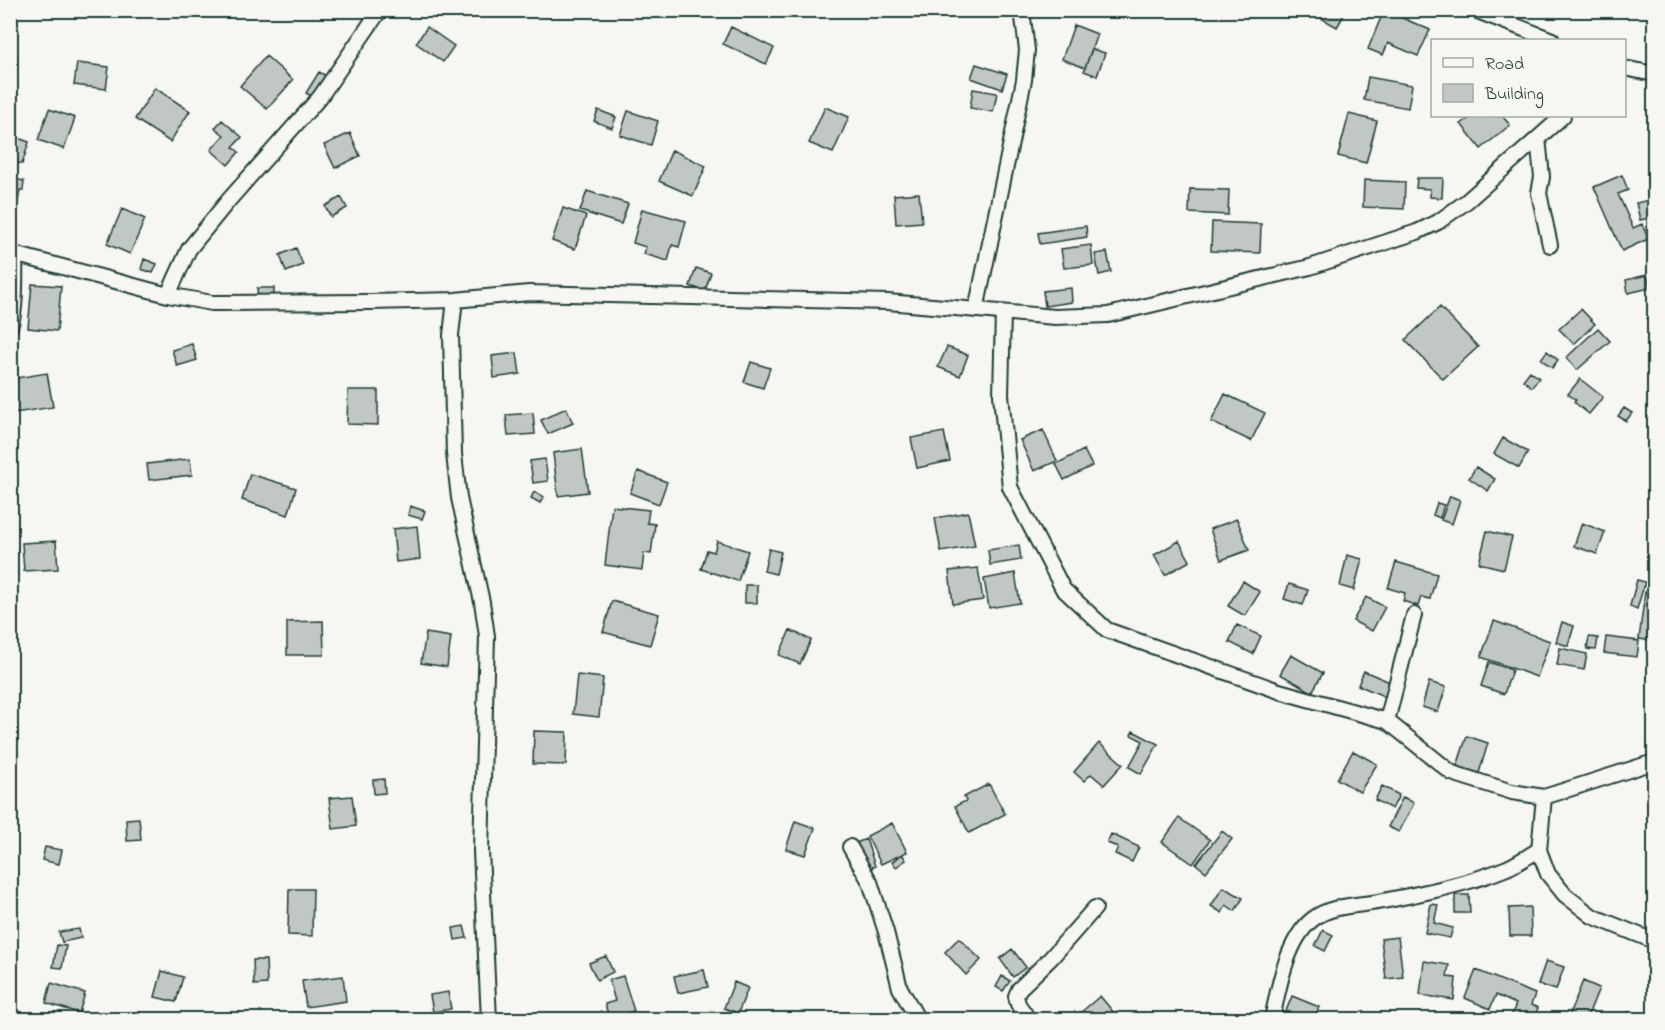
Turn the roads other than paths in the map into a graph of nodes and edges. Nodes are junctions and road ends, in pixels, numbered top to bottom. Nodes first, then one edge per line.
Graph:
1 (380, 10) edge
2 (1022, 10) edge
3 (1475, 10) edge
4 (1549, 39) edge
5 (1626, 68) edge
6 (1654, 74) edge
7 (1562, 117) edge
8 (1538, 138) junction
9 (1550, 245) dead end
10 (15, 254) edge
11 (168, 295) junction
12 (456, 300) junction
13 (976, 310) junction
14 (1003, 313) junction
15 (10, 335) edge
16 (1414, 615) dead end
17 (1387, 721) junction
18 (1654, 762) edge
19 (1544, 797) junction
20 (850, 847) dead end
21 (1539, 849) junction
22 (1095, 908) dead end
23 (1654, 941) edge
24 (489, 1020) edge
25 (918, 1020) edge
26 (1029, 1020) edge
27 (1272, 1020) edge

1 - 11 street
2 - 13 street
3 - 4 street
5 - 6 street
7 - 8 street
8 - 9 street
8 - 14 street
10 - 11 street
10 - 15 lane
11 - 12 street
12 - 13 street
12 - 24 street
13 - 14 street
14 - 17 street
16 - 17 street
17 - 19 street
18 - 19 street
19 - 21 street
20 - 25 street
21 - 23 street
21 - 27 street
22 - 26 street

